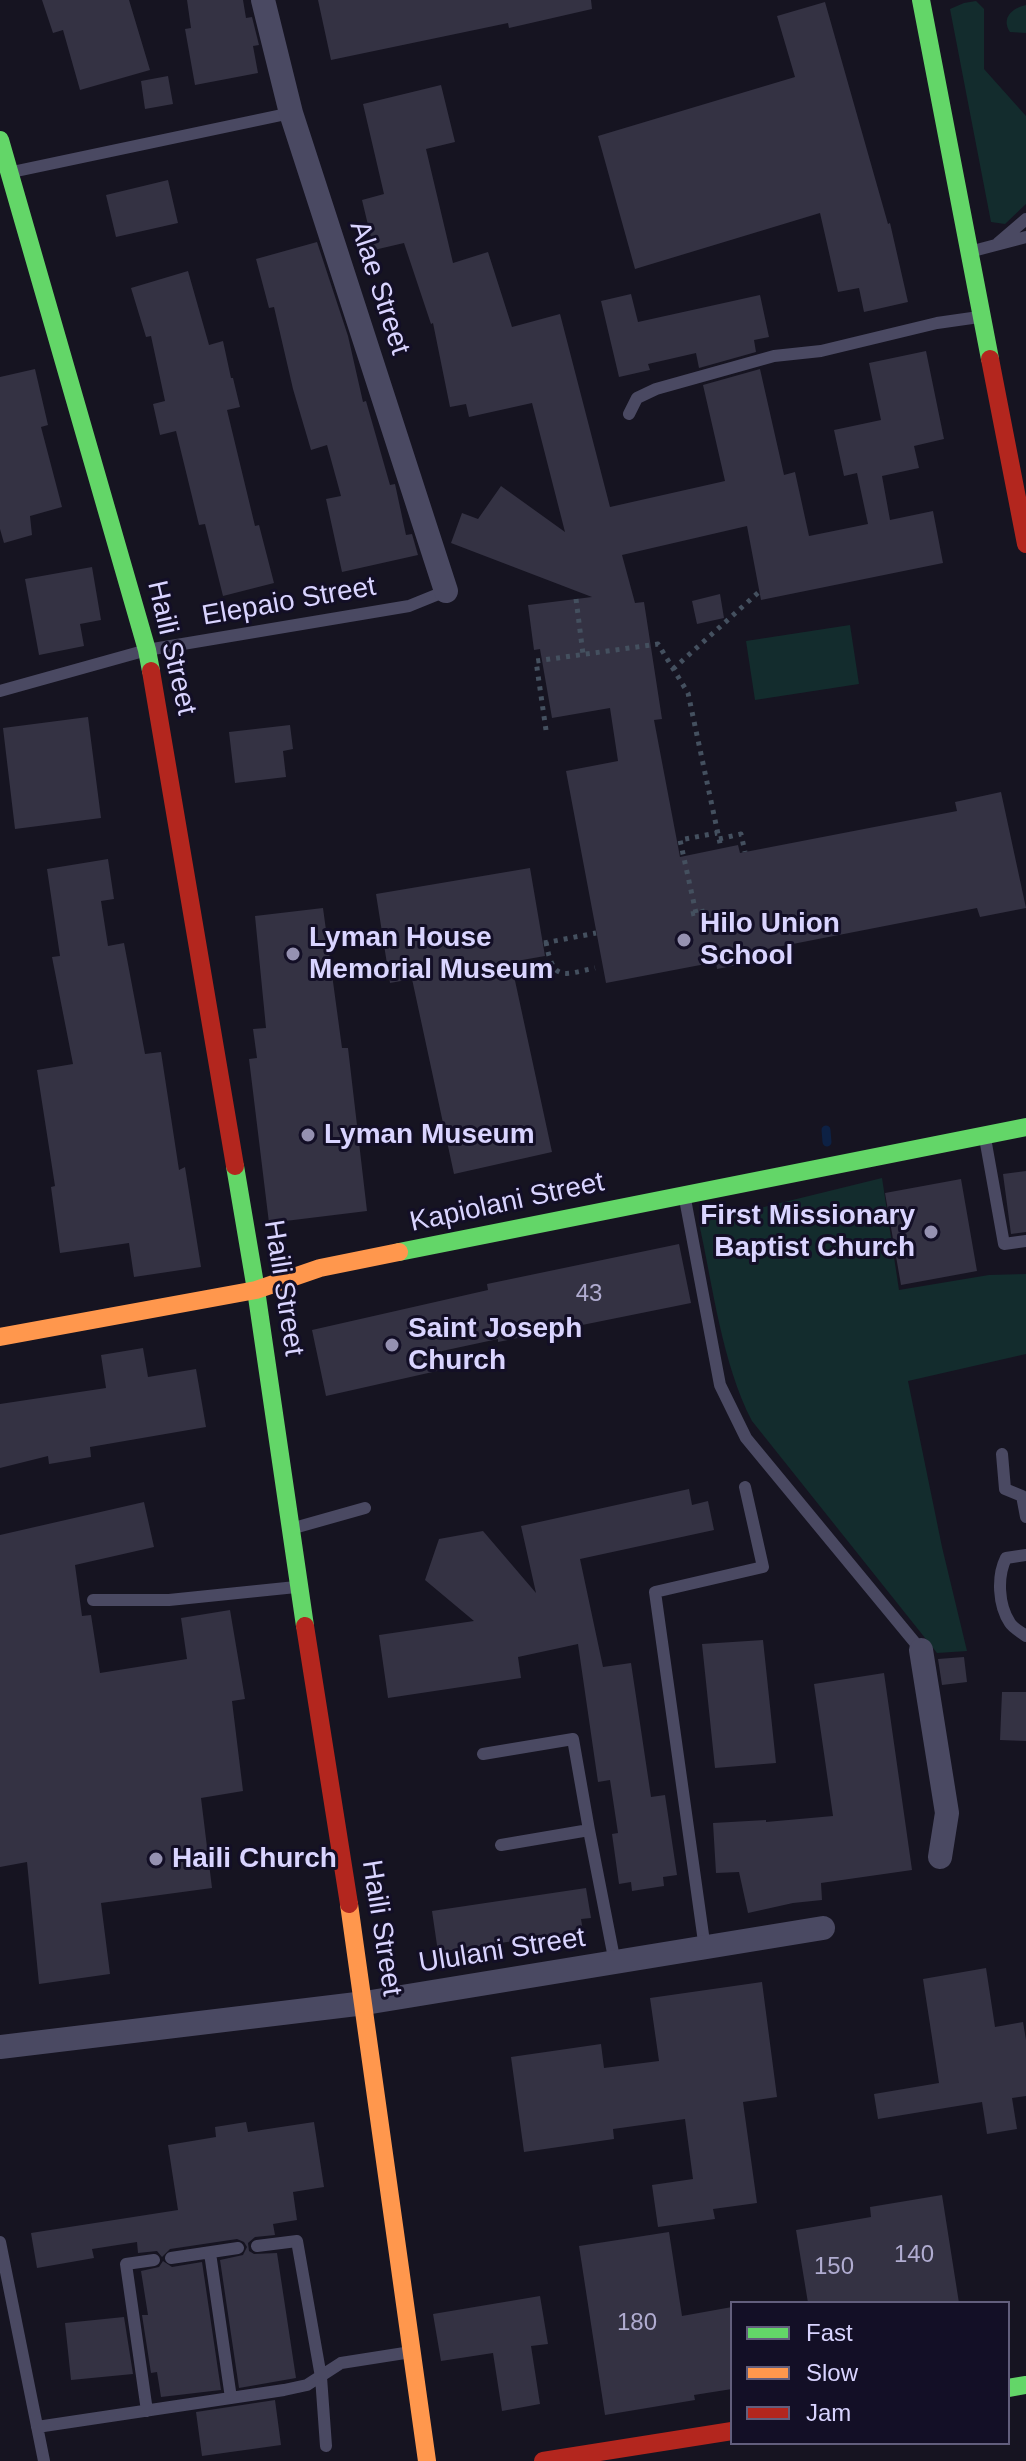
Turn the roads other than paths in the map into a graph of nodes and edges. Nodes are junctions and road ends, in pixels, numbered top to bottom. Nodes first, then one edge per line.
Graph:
1 (263, 0) edge
2 (921, 0) edge
3 (291, 113) junction
4 (0, 140) edge
5 (5, 174) edge
6 (1026, 219) edge
7 (1026, 237) edge
8 (992, 247) junction
9 (970, 252) junction
10 (982, 316) junction
11 (629, 414) dead end
12 (1026, 544) edge
13 (446, 591) joint
14 (147, 650) junction
15 (0, 691) edge
16 (1026, 1127) edge
17 (985, 1135) junction
18 (684, 1195) junction
19 (1026, 1241) edge
20 (256, 1290) junction
21 (0, 1337) edge
22 (1002, 1454) dead end
23 (745, 1487) dead end
24 (365, 1508) dead end
25 (1026, 1517) edge
26 (291, 1529) junction
27 (1026, 1555) edge
28 (299, 1587) junction
29 (93, 1600) dead end
30 (1026, 1636) edge
31 (921, 1650) joint
32 (483, 1754) dead end
33 (589, 1830) junction
34 (501, 1845) dead end
35 (940, 1857) dead end
36 (823, 1928) dead end
37 (705, 1949) junction
38 (615, 1963) junction
39 (365, 2003) junction
40 (0, 2047) edge
41 (0, 2242) edge
42 (257, 2246) dead end
43 (238, 2248) dead end
44 (210, 2253) junction
45 (171, 2258) dead end
46 (154, 2260) dead end
47 (411, 2352) junction
48 (321, 2377) junction
49 (231, 2398) junction
50 (147, 2411) junction
51 (37, 2427) junction
52 (730, 2431) edge
53 (326, 2446) dead end
54 (44, 2461) edge
55 (427, 2461) edge
56 (543, 2461) edge

1 - 3 street, Alae Street
2 - 9 street
3 - 5 lane
3 - 13 street, Alae Street
4 - 5 street, Haili Street
5 - 14 street, Haili Street
6 - 8 lane
7 - 8 lane
8 - 9 lane
9 - 10 street
10 - 11 lane
10 - 12 street
13 - 14 lane, Elepaio Street
14 - 15 lane, Elepaio Street
14 - 20 street, Haili Street
16 - 17 street, Kapiolani Street
17 - 18 street, Kapiolani Street
17 - 19 lane
18 - 20 street, Kapiolani Street
18 - 31 lane
20 - 21 street, Kapiolani Street
20 - 26 street, Haili Street
22 - 25 lane
23 - 37 lane
24 - 26 lane
26 - 28 street, Haili Street
27 - 30 lane
28 - 29 lane
28 - 39 street, Haili Street
31 - 35 street
32 - 33 lane
33 - 34 lane
33 - 38 lane
36 - 37 street, Ululani Street
37 - 38 street, Ululani Street
38 - 39 street, Ululani Street
39 - 40 street, Ululani Street
39 - 47 street, Haili Street
41 - 51 lane
42 - 48 lane
43 - 44 lane
44 - 45 lane
44 - 49 lane
46 - 50 lane
47 - 48 lane
47 - 55 street, Haili Street
48 - 49 lane
48 - 53 lane
49 - 50 lane
50 - 51 lane
51 - 54 lane
52 - 56 street

